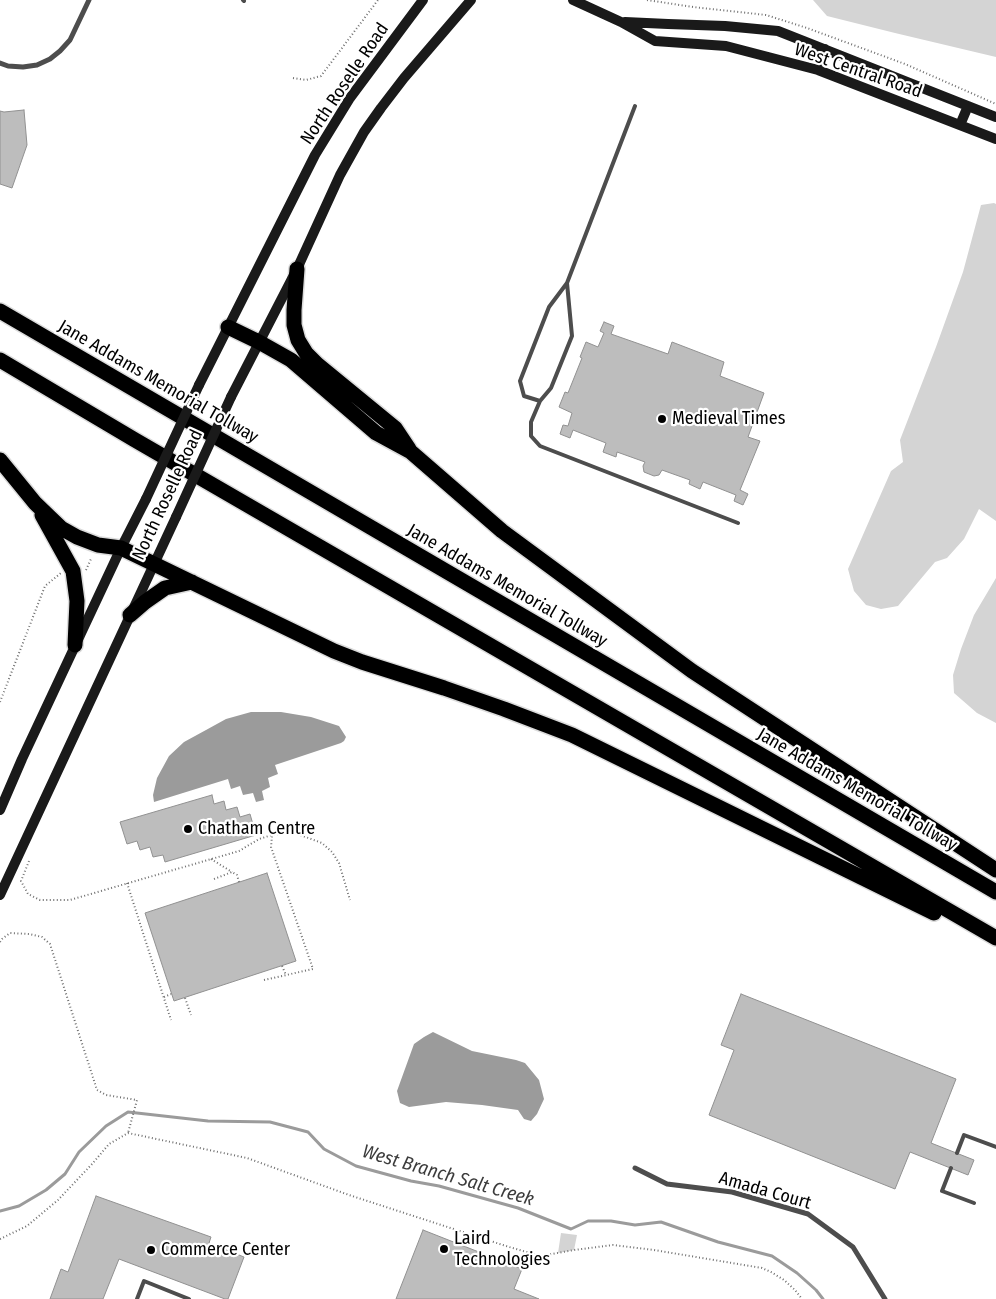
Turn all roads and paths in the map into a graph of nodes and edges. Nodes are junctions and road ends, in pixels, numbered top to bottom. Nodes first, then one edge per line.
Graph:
1 (89, 0) edge
2 (378, 0) edge
3 (423, 0) edge
4 (471, 0) edge
5 (572, 0) edge
6 (621, 22) junction
7 (825, 49) junction
8 (0, 64) edge
9 (818, 70) junction
10 (293, 78) dead end
11 (635, 106) dead end
12 (968, 106) junction
13 (996, 117) edge
14 (960, 125) junction
15 (996, 139) edge
16 (298, 269) junction
17 (567, 284) junction
18 (0, 311) edge
19 (228, 327) junction
20 (259, 342) junction
21 (0, 360) edge
22 (540, 401) junction
23 (411, 452) junction
24 (0, 460) edge
25 (35, 503) junction
26 (738, 523) dead end
27 (121, 548) junction
28 (92, 559) dead end
29 (154, 564) junction
30 (86, 570) dead end
31 (62, 572) dead end
32 (192, 582) junction
33 (130, 615) junction
34 (75, 645) junction
35 (0, 702) edge
36 (0, 810) edge
37 (272, 835) junction
38 (30, 856) dead end
39 (210, 859) junction
40 (996, 870) edge
41 (232, 872) junction
42 (214, 879) dead end
43 (127, 882) junction
44 (239, 882) dead end
45 (996, 892) edge
46 (0, 895) edge
47 (350, 900) dead end
48 (996, 938) edge
49 (0, 942) edge
50 (996, 944) edge
51 (282, 966) dead end
52 (286, 975) junction
53 (264, 980) dead end
54 (171, 994) dead end
55 (164, 997) junction
56 (185, 998) dead end
57 (191, 1015) dead end
58 (171, 1020) dead end
59 (128, 1133) junction
60 (996, 1147) edge
61 (957, 1153) dead end
62 (635, 1168) dead end
63 (951, 1168) dead end
64 (974, 1203) dead end
65 (0, 1239) edge
66 (137, 1299) edge
67 (189, 1299) edge
68 (802, 1299) edge
69 (885, 1299) edge

1 - 8 street
2 - 10 path
3 - 19 main road, North Roselle Road
4 - 16 main road, North Roselle Road
5 - 6 main road, West Central Road
6 - 7 main road, West Central Road
6 - 9 main road, West Central Road
7 - 9 main road
7 - 12 main road, West Central Road
9 - 14 main road, West Central Road
11 - 17 lane
12 - 13 main road, West Central Road
12 - 14 main road
14 - 15 main road, West Central Road
16 - 20 main road, North Roselle Road
16 - 23 highway
17 - 22 lane
17 - 22 lane
18 - 45 highway, Jane Addams Memorial Tollway
19 - 20 highway
19 - 27 main road, North Roselle Road, bridge
20 - 23 highway
20 - 29 main road, North Roselle Road, bridge
21 - 48 highway
22 - 26 lane
23 - 40 highway
24 - 25 highway
25 - 27 highway
25 - 34 highway
27 - 29 highway
27 - 34 main road, North Roselle Road
28 - 30 path
29 - 32 highway
29 - 33 main road, North Roselle Road
31 - 35 path
32 - 33 highway
32 - 50 highway
33 - 46 main road, North Roselle Road
34 - 36 main road, North Roselle Road
37 - 39 path
37 - 47 path
37 - 52 path
38 - 43 path
39 - 41 path
39 - 43 path
41 - 42 path
41 - 44 path
43 - 55 path
49 - 59 path
51 - 52 path
52 - 53 path
54 - 55 path
55 - 58 path
56 - 57 path
59 - 65 path
59 - 68 path
60 - 61 lane
62 - 69 street, Amada Court
63 - 64 lane
66 - 67 lane

